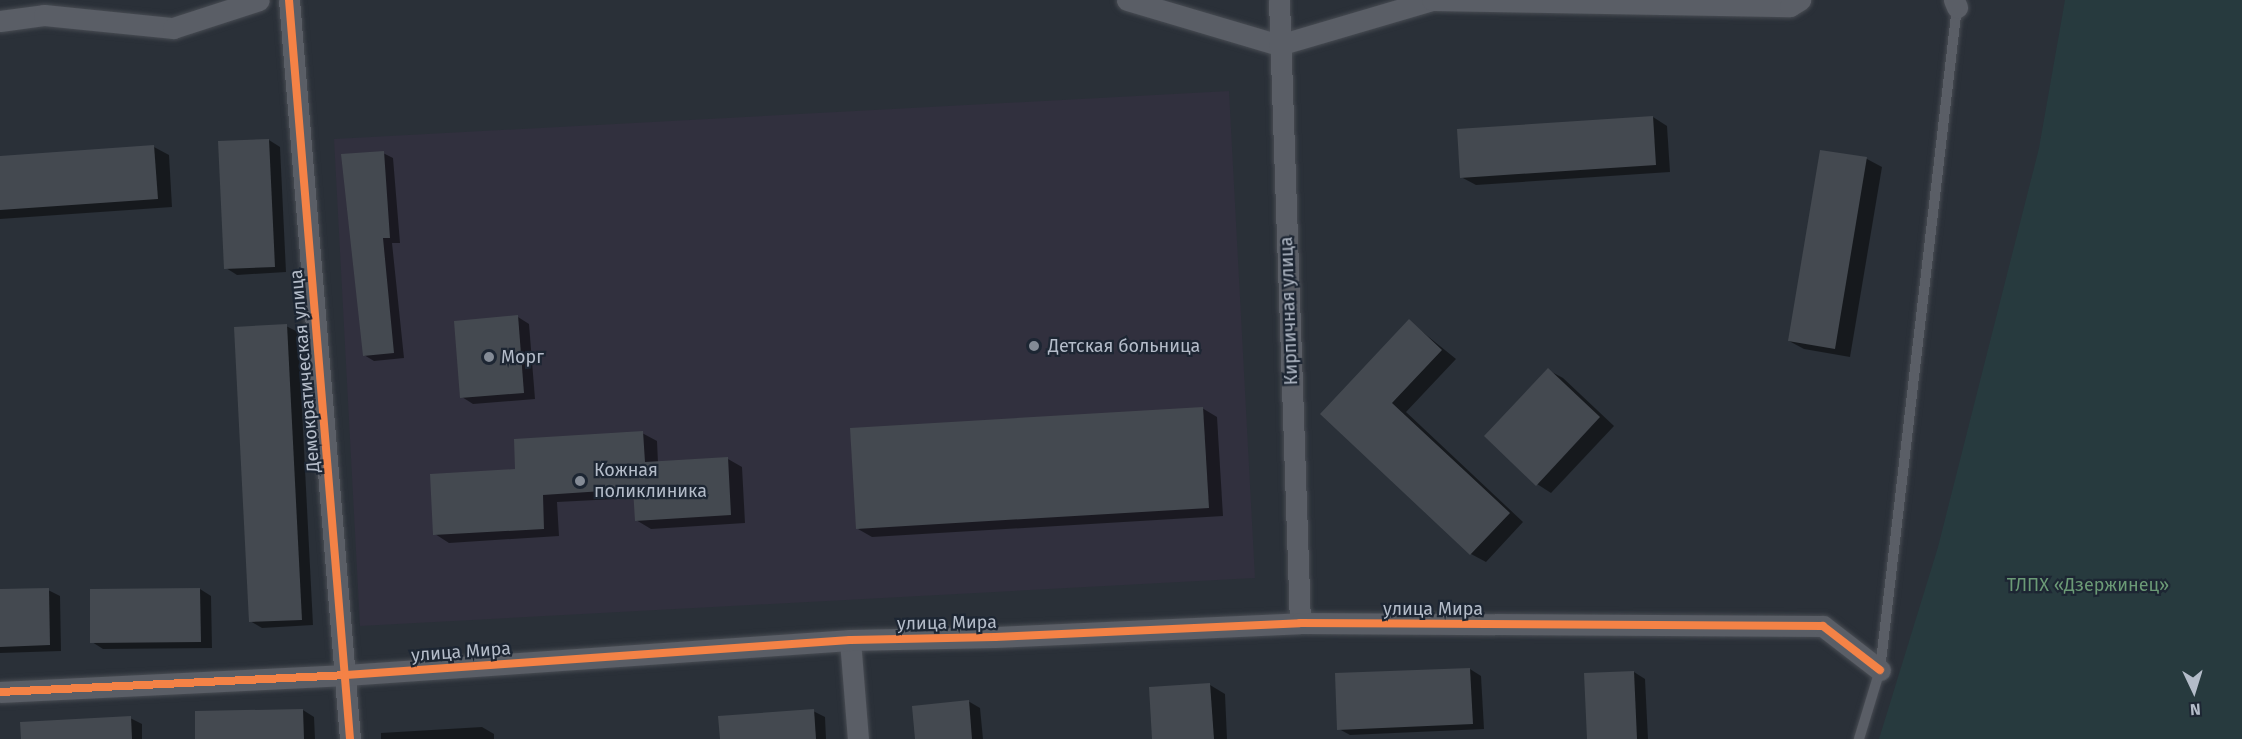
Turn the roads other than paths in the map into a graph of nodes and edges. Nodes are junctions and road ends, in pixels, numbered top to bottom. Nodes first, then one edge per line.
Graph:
1 (259, 0) edge
2 (290, 0) edge
3 (1127, 0) edge
4 (1280, 0) edge
5 (1795, 3) edge
6 (1956, 3) edge
7 (0, 21) edge
8 (1280, 45) junction
9 (1300, 623) junction
10 (850, 640) junction
11 (1880, 670) junction
12 (346, 675) junction
13 (0, 692) edge
14 (350, 739) edge
15 (858, 739) edge
16 (1859, 739) edge

1 - 7 street
2 - 12 street, Демократическая улица
3 - 8 street
4 - 8 street, Кирпичная улица
5 - 8 street
6 - 11 lane
8 - 9 street, Кирпичная улица
9 - 10 street, улица Мира
9 - 11 street, улица Мира
10 - 12 street, улица Мира
10 - 15 street
11 - 16 lane
12 - 13 street, улица Мира
12 - 14 street, Демократическая улица

